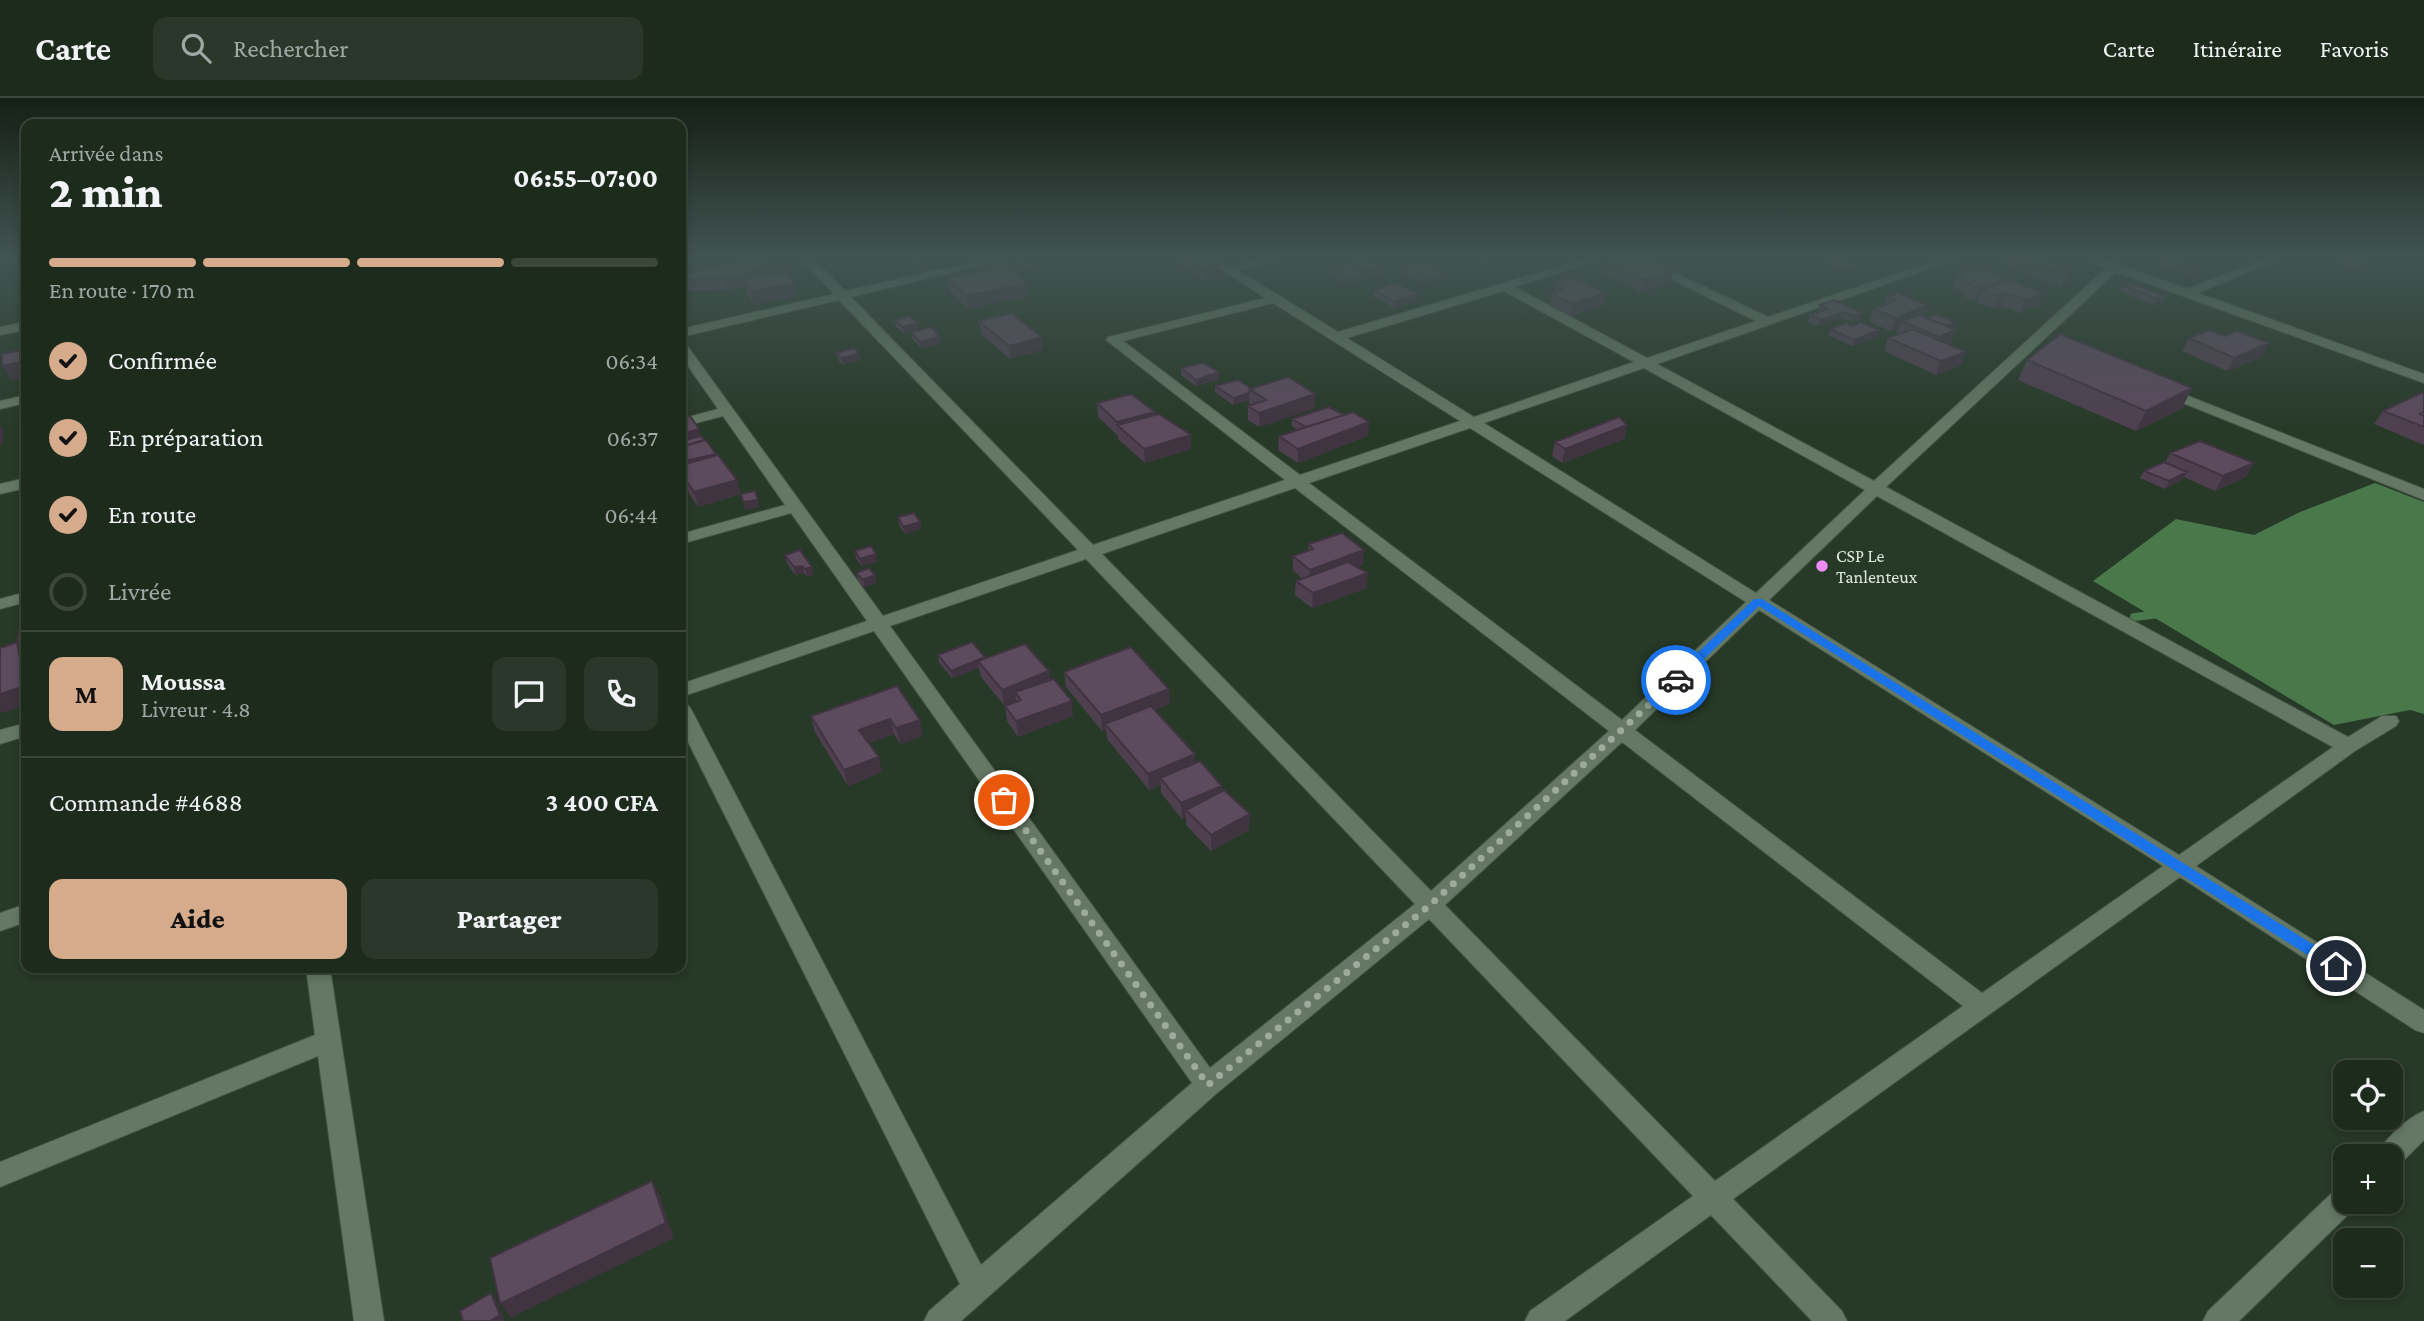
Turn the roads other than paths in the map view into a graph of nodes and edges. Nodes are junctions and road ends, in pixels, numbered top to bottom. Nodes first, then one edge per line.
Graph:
1 (759, 315) edge
2 (861, 315) edge
3 (1211, 315) edge
4 (1301, 315) edge
5 (1408, 315) edge
6 (1558, 315) edge
7 (1754, 315) edge
8 (1789, 315) edge
9 (2070, 315) edge
10 (2248, 315) edge
11 (1769, 322) junction
12 (21, 327) edge
13 (0, 331) edge
14 (686, 332) edge
15 (1336, 337) junction
16 (686, 354) edge
17 (1647, 363) junction
18 (2424, 379) edge
19 (2154, 386) edge
20 (21, 400) edge
21 (0, 404) edge
22 (726, 411) junction
23 (686, 422) edge
24 (1472, 422) junction
25 (1299, 481) junction
26 (21, 484) edge
27 (0, 489) edge
28 (1874, 490) junction
29 (2424, 495) edge
30 (795, 507) junction
31 (686, 538) edge
32 (1090, 552) junction
33 (21, 598) edge
34 (1758, 601) junction
35 (0, 604) edge
36 (879, 624) junction
37 (686, 689) edge
38 (686, 719) edge
39 (2389, 721) dead end
40 (1623, 730) junction
41 (21, 731) edge
42 (0, 737) edge
43 (2348, 746) junction
44 (2181, 866) junction
45 (1430, 905) junction
46 (21, 915) edge
47 (0, 922) edge
48 (319, 973) edge
49 (1982, 1007) junction
50 (2424, 1023) edge
51 (328, 1041) junction
52 (1208, 1085) junction
53 (2424, 1123) edge
54 (2402, 1144) edge
55 (0, 1175) edge
56 (1712, 1197) junction
57 (2333, 1211) edge
58 (976, 1287) junction
59 (369, 1321) edge
60 (939, 1321) edge
61 (1540, 1321) edge
62 (1832, 1321) edge
63 (2218, 1321) edge

1 - 14 street
2 - 32 street
3 - 25 street
4 - 15 street
5 - 15 street
6 - 17 street
7 - 11 street
8 - 11 street
9 - 28 street
10 - 18 street
11 - 17 street
12 - 13 street
15 - 24 street
16 - 22 street
17 - 24 street
17 - 28 street
19 - 29 street
20 - 21 street
22 - 23 street
22 - 30 street
24 - 25 street
24 - 34 street
25 - 32 street
25 - 40 street
26 - 27 street
28 - 34 street
28 - 43 street
30 - 31 street
30 - 36 street
32 - 36 street
32 - 45 street
33 - 35 street
34 - 40 street
34 - 44 street
36 - 37 street
36 - 52 street
38 - 58 street
39 - 43 street
40 - 45 street
40 - 49 street
41 - 42 street
43 - 44 street
44 - 49 street
44 - 50 street
45 - 52 street
45 - 56 street
46 - 47 street
48 - 51 street
49 - 56 street
51 - 55 street
51 - 59 street
52 - 58 street
53 - 54 street
56 - 61 street
56 - 62 street
57 - 63 street
58 - 60 street

